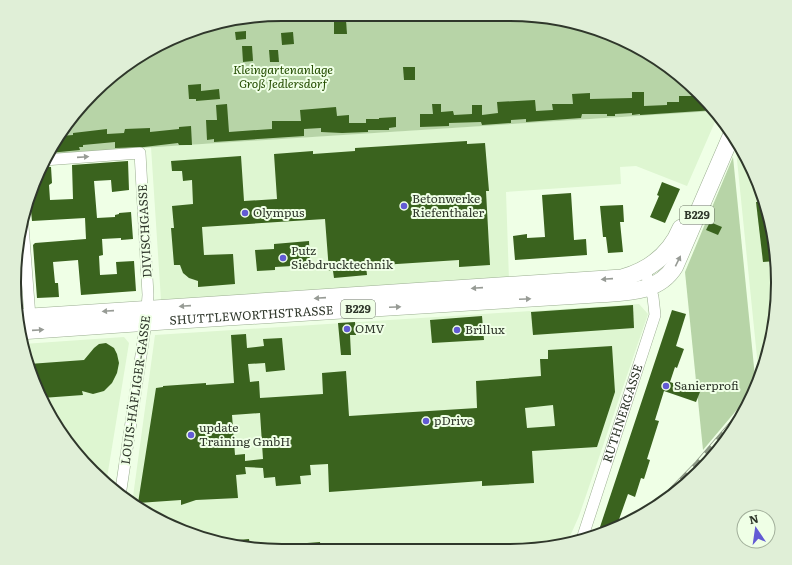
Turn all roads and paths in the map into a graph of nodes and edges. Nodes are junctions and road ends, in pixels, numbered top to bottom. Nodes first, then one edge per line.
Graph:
1 (722, 130) edge
2 (729, 141) edge
3 (52, 159) edge
4 (23, 248) edge
5 (645, 270) junction
6 (651, 287) junction
7 (147, 315) junction
8 (23, 317) edge
9 (25, 330) edge
10 (121, 488) edge
11 (584, 533) edge

1 - 5 main road, B229
6 -> 2 main road, B229
3 -> 7 street, DIVISCHGASSE
4 - 8 street
5 - 6 street, RUTHNERGASSE
5 -> 7 main road, SHUTTLEWORTHSTRASSE / B229
7 -> 6 main road, SHUTTLEWORTHSTRASSE / B229
6 - 11 street, RUTHNERGASSE
7 -> 8 main road, SHUTTLEWORTHSTRASSE / B229
9 -> 7 main road, SHUTTLEWORTHSTRASSE / B229
7 - 10 street, LOUIS-HÄFLIGER-GASSE

